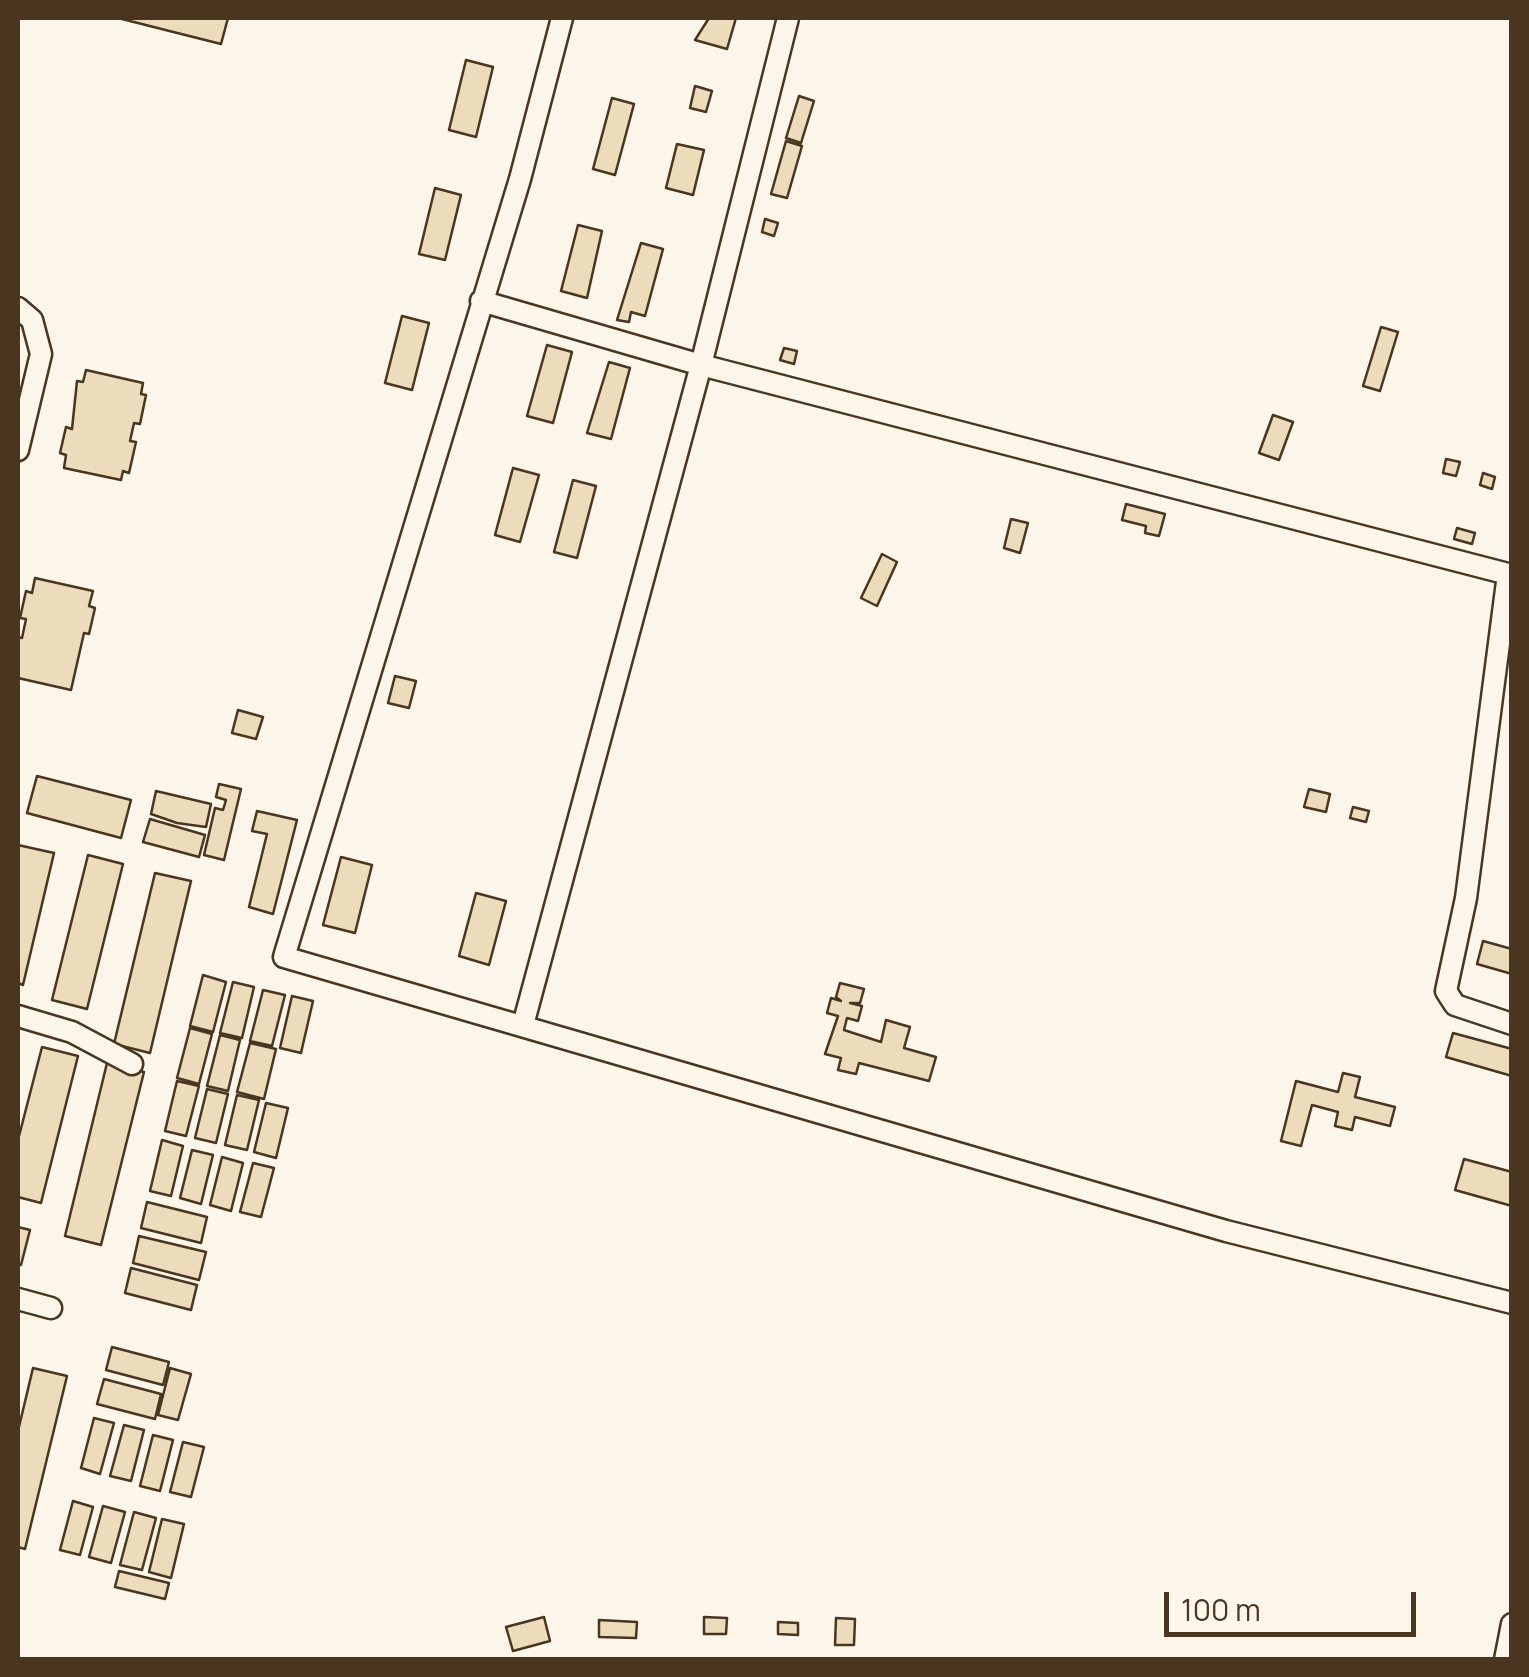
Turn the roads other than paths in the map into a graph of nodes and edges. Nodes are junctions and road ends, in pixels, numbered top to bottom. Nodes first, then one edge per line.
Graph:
1 (562, 18) edge
2 (788, 18) edge
3 (482, 301) junction
4 (18, 308) edge
5 (700, 365) junction
6 (18, 450) edge
7 (1510, 574) edge
8 (18, 1016) edge
9 (1512, 1024) edge
10 (523, 1025) junction
11 (132, 1064) dead end
12 (18, 1299) edge
13 (1512, 1303) edge
14 (52, 1308) dead end
15 (1512, 1624) edge
16 (1505, 1660) edge

1 - 3 street
2 - 5 street
3 - 5 street
3 - 10 street
4 - 6 street
5 - 7 street
5 - 10 street
7 - 9 street
8 - 11 street
10 - 13 street
12 - 14 street
15 - 16 street

